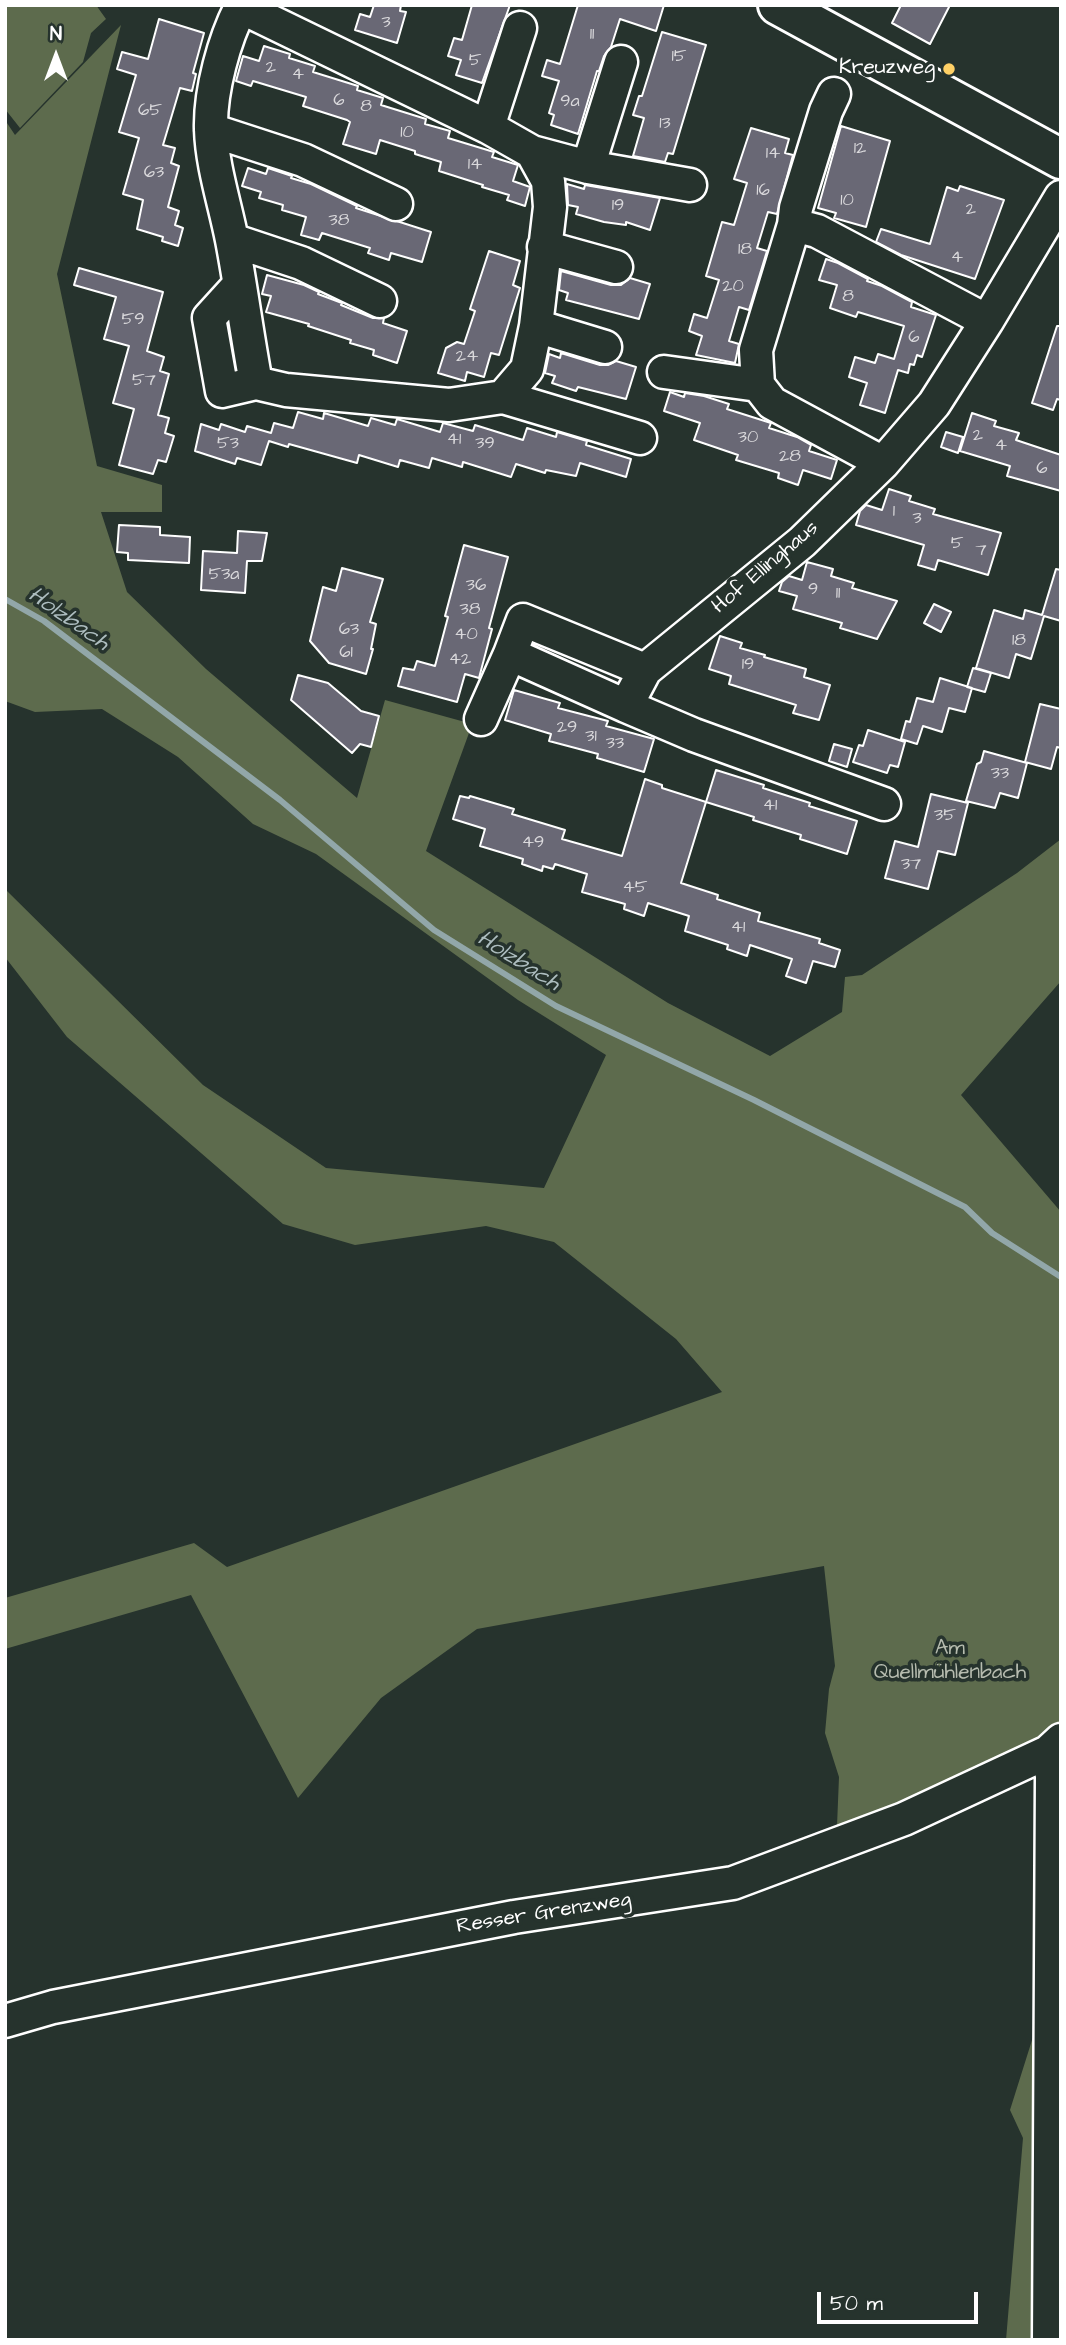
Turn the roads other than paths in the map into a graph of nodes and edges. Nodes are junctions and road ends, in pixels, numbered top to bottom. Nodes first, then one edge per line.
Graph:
1 (778, 5) edge
2 (242, 6) edge
3 (520, 28) dead end
4 (621, 62) dead end
5 (834, 94) dead end
6 (488, 127) junction
7 (211, 130) junction
8 (532, 152) junction
9 (1061, 159) edge
10 (588, 167) junction
11 (690, 185) dead end
12 (1061, 197) edge
13 (396, 204) dead end
14 (794, 225) junction
15 (232, 240) junction
16 (544, 247) junction
17 (616, 267) dead end
18 (380, 301) dead end
19 (987, 321) junction
20 (536, 326) junction
21 (605, 347) dead end
22 (664, 372) dead end
23 (758, 385) junction
24 (503, 397) junction
25 (640, 438) dead end
26 (883, 463) junction
27 (510, 654) junction
28 (645, 670) junction
29 (626, 706) junction
30 (481, 719) dead end
31 (884, 804) dead end
32 (1054, 1746) edge
33 (5, 2021) edge
34 (1049, 2340) edge

1 - 9 main road
2 - 6 street
2 - 7 street
3 - 6 street
4 - 10 street
5 - 14 street
6 - 8 street
7 - 13 street
7 - 15 street
8 - 10 street
8 - 16 street
10 - 11 street
12 - 19 street, Hof Ellinghaus
14 - 19 street
14 - 23 street
15 - 18 street
15 - 24 street
16 - 17 street
16 - 20 street
19 - 26 street, Hof Ellinghaus
20 - 21 street
20 - 24 street
22 - 23 street
23 - 26 street
24 - 25 street
26 - 28 street, Hof Ellinghaus
27 - 28 street
27 - 29 street
27 - 30 street
28 - 29 street, Hof Ellinghaus
29 - 31 street
32 - 33 street, Resser Grenzweg
32 - 34 street

